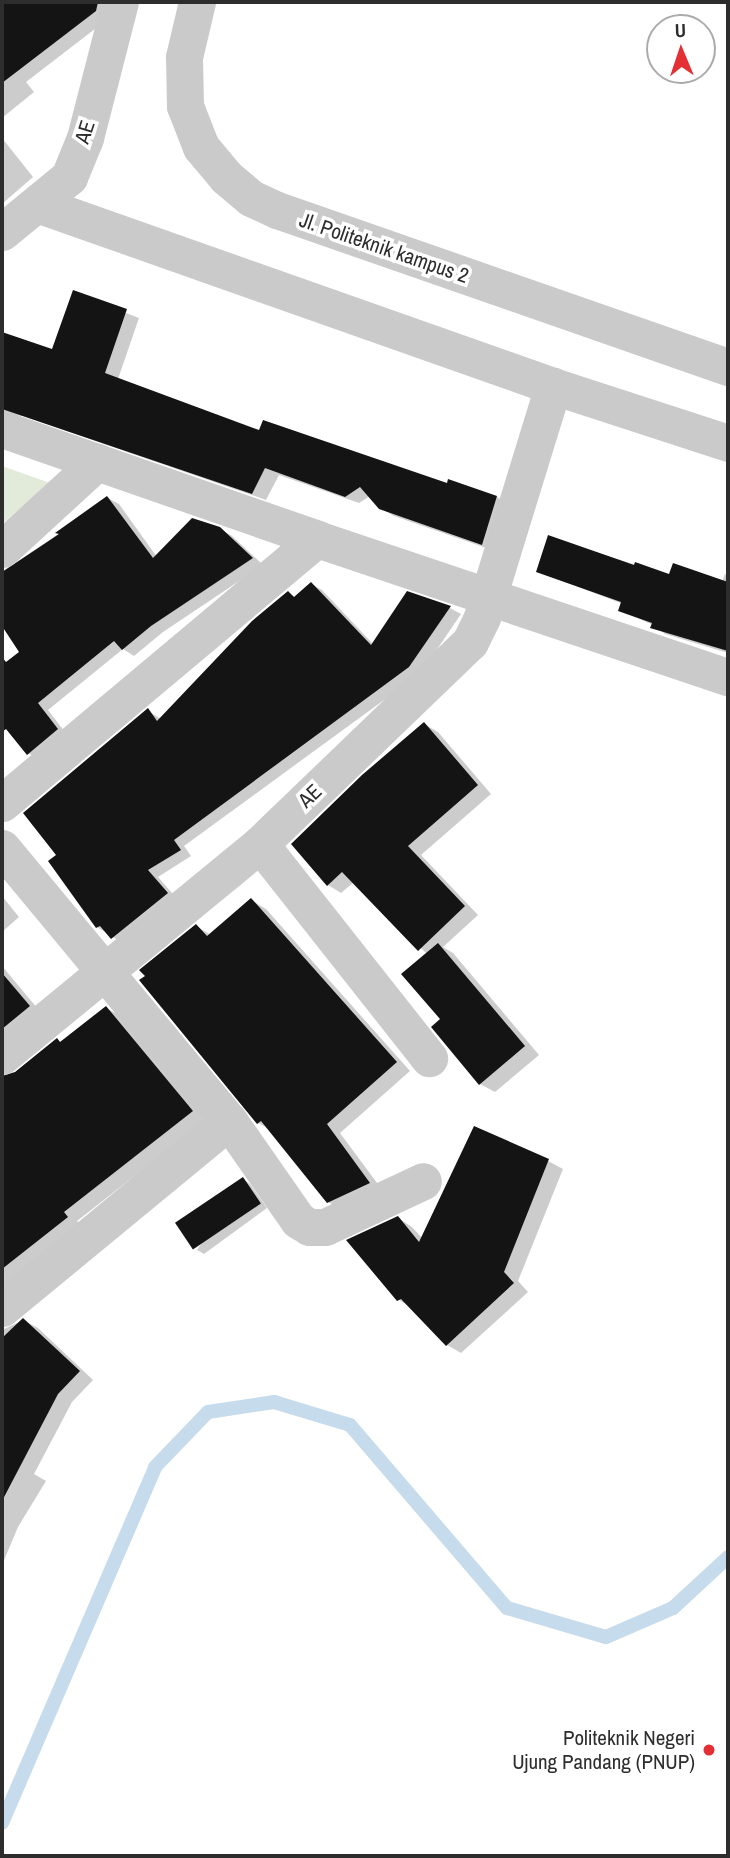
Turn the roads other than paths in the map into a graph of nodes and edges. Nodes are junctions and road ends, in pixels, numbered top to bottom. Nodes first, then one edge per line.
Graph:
1 (120, 2) edge
2 (197, 2) edge
3 (37, 204) junction
4 (2, 232) edge
5 (728, 367) edge
6 (553, 386) junction
7 (2, 429) edge
8 (728, 443) edge
9 (97, 462) junction
10 (317, 539) junction
11 (2, 549) edge
12 (488, 595) junction
13 (728, 677) edge
14 (2, 803) edge
15 (260, 844) junction
16 (2, 848) edge
17 (103, 973) junction
18 (2, 1056) edge
19 (429, 1058) dead end
20 (229, 1121) junction
21 (423, 1181) dead end
22 (2, 1308) edge

1 - 3 street, AE
2 - 5 street, Jl. Politeknik kampus 2
3 - 4 street, AE
3 - 6 street
6 - 8 street
6 - 12 street, AE
7 - 9 street
9 - 10 street
9 - 11 street
10 - 12 street
10 - 14 street
12 - 13 street
12 - 15 street, AE
15 - 17 street, AE
15 - 19 street
16 - 17 street
17 - 18 street, AE
17 - 20 street
20 - 21 street
20 - 22 street

